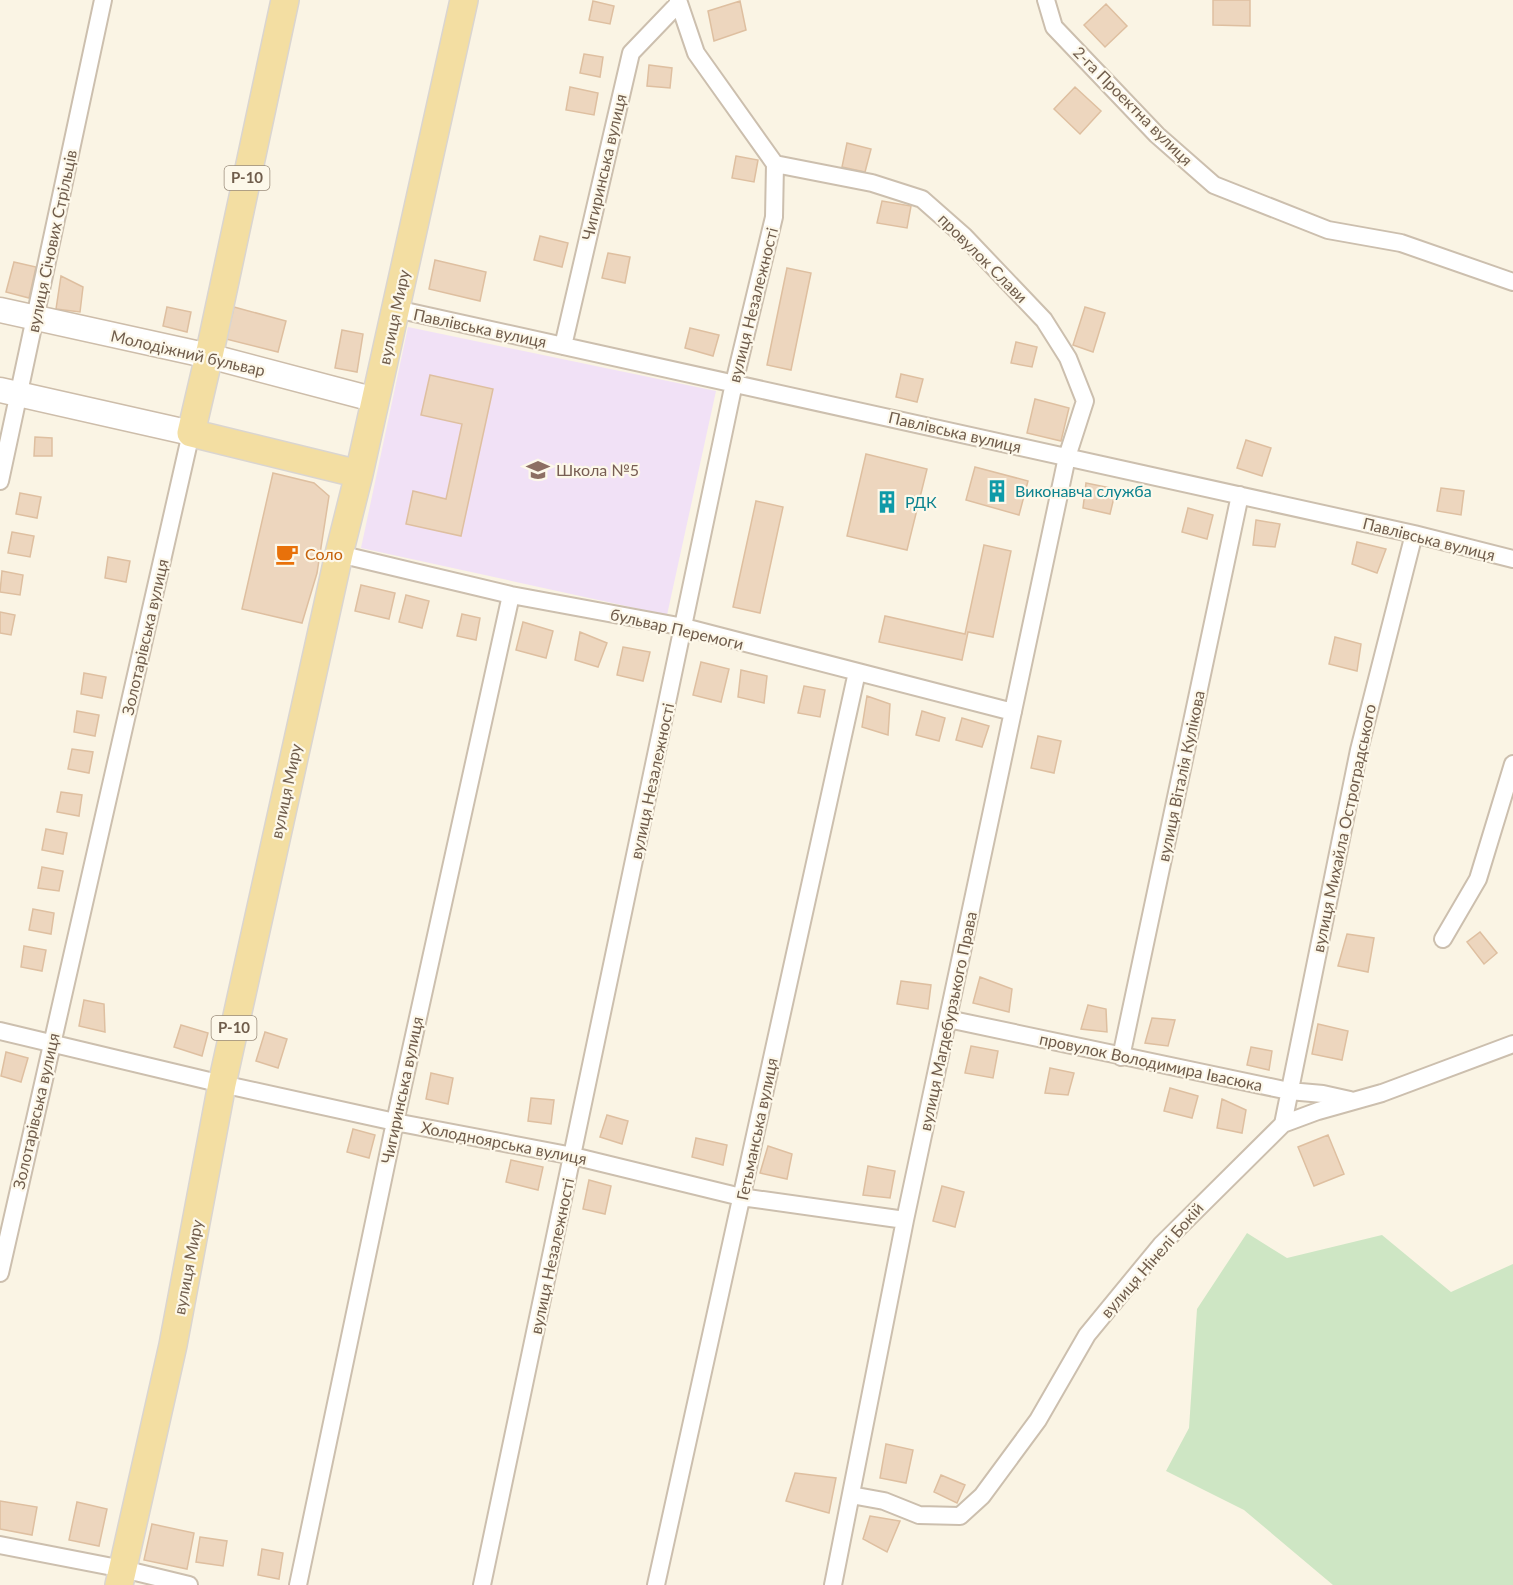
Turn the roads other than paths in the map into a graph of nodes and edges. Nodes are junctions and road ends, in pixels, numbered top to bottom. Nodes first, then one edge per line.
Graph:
1 (103, 0) edge
2 (285, 0) edge
3 (464, 0) edge
4 (1047, 0) edge
5 (678, 2) edge
6 (775, 164) junction
7 (1513, 282) edge
8 (396, 309) junction
9 (0, 310) edge
10 (36, 318) junction
11 (563, 346) junction
12 (209, 356) junction
13 (734, 383) junction
14 (10, 392) edge
15 (376, 400) junction
16 (191, 433) junction
17 (1067, 457) junction
18 (359, 474) junction
19 (0, 481) edge
20 (1240, 495) junction
21 (1414, 534) junction
22 (339, 554) junction
23 (1513, 559) edge
24 (511, 595) junction
25 (684, 627) junction
26 (857, 672) junction
27 (1014, 712) junction
28 (1513, 764) edge
29 (1443, 939) dead end
30 (948, 1019) junction
31 (0, 1031) edge
32 (51, 1042) junction
33 (1513, 1044) edge
34 (1121, 1057) junction
35 (222, 1084) junction
36 (1289, 1091) junction
37 (1354, 1101) junction
38 (395, 1122) junction
39 (1283, 1124) junction
40 (573, 1156) junction
41 (741, 1197) junction
42 (905, 1220) junction
43 (0, 1273) edge
44 (850, 1495) junction
45 (0, 1545) edge
46 (121, 1577) edge
47 (189, 1585) edge
48 (298, 1585) edge
49 (482, 1585) edge
50 (656, 1585) edge
51 (833, 1585) edge

1 - 10 street, вулиця Січових Стрільців
2 - 12 main road, Золотарівська вулиця / Р-10
3 - 8 main road, вулиця Миру / Р-10
4 - 7 street, 2-га Проектна вулиця
5 - 6 street
5 - 11 street, Чигиринська вулиця
6 - 13 street, вулиця Незалежності
6 - 17 street, провулок Слави
8 - 11 street, Павлівська вулиця
8 - 15 main road, вулиця Миру / Р-10
9 - 10 main road, Молодіжний бульвар
10 - 12 main road, Молодіжний бульвар
10 - 14 street, вулиця Січових Стрільців
11 - 13 street, Павлівська вулиця
12 - 15 main road, Молодіжний бульвар
12 - 16 main road, Золотарівська вулиця / Р-10
13 - 17 street, Павлівська вулиця
13 - 25 street, вулиця Незалежності
14 - 16 main road
14 - 19 street, вулиця Січових Стрільців
15 - 18 main road, вулиця Миру / Р-10
16 - 18 main road
16 - 32 street, Золотарівська вулиця
17 - 20 street, Павлівська вулиця
17 - 27 street, вулиця Магдебурзького Права
18 - 22 main road, вулиця Миру / Р-10
20 - 21 street, Павлівська вулиця
20 - 34 street, вулиця Віталія Кулікова
21 - 23 street, Павлівська вулиця
21 - 36 street, вулиця Михайла Остроградського
22 - 24 street, бульвар Перемоги
22 - 35 main road, вулиця Миру / Р-10
24 - 25 street, бульвар Перемоги
24 - 38 street, Чигиринська вулиця
25 - 26 street, бульвар Перемоги
25 - 40 street, вулиця Незалежності
26 - 27 street, бульвар Перемоги
26 - 41 street, Гетьманська вулиця
27 - 30 street, вулиця Магдебурзького Права
28 - 29 street
30 - 34 street, провулок Володимира Івасюка
30 - 42 street, вулиця Магдебурзького Права
31 - 32 street, Холодноярська вулиця
32 - 35 street, Холодноярська вулиця
32 - 43 street, Золотарівська вулиця
33 - 37 street, вулиця Нінелі Бокій
34 - 36 street, провулок Володимира Івасюка
35 - 38 street, Холодноярська вулиця
35 - 46 main road, вулиця Миру / Р-10
36 - 37 street, провулок Володимира Івасюка
36 - 39 street, вулиця Михайла Остроградського
37 - 39 street, вулиця Нінелі Бокій
38 - 40 street, Холодноярська вулиця
38 - 48 street, Чигиринська вулиця
39 - 44 street, вулиця Нінелі Бокій
40 - 41 street, Холодноярська вулиця
40 - 49 street, вулиця Незалежності
41 - 42 street, Холодноярська вулиця
41 - 50 street, Гетьманська вулиця
42 - 44 street, вулиця Магдебурзького Права
44 - 51 street, вулиця Магдебурзького Права
45 - 46 street
46 - 47 street

